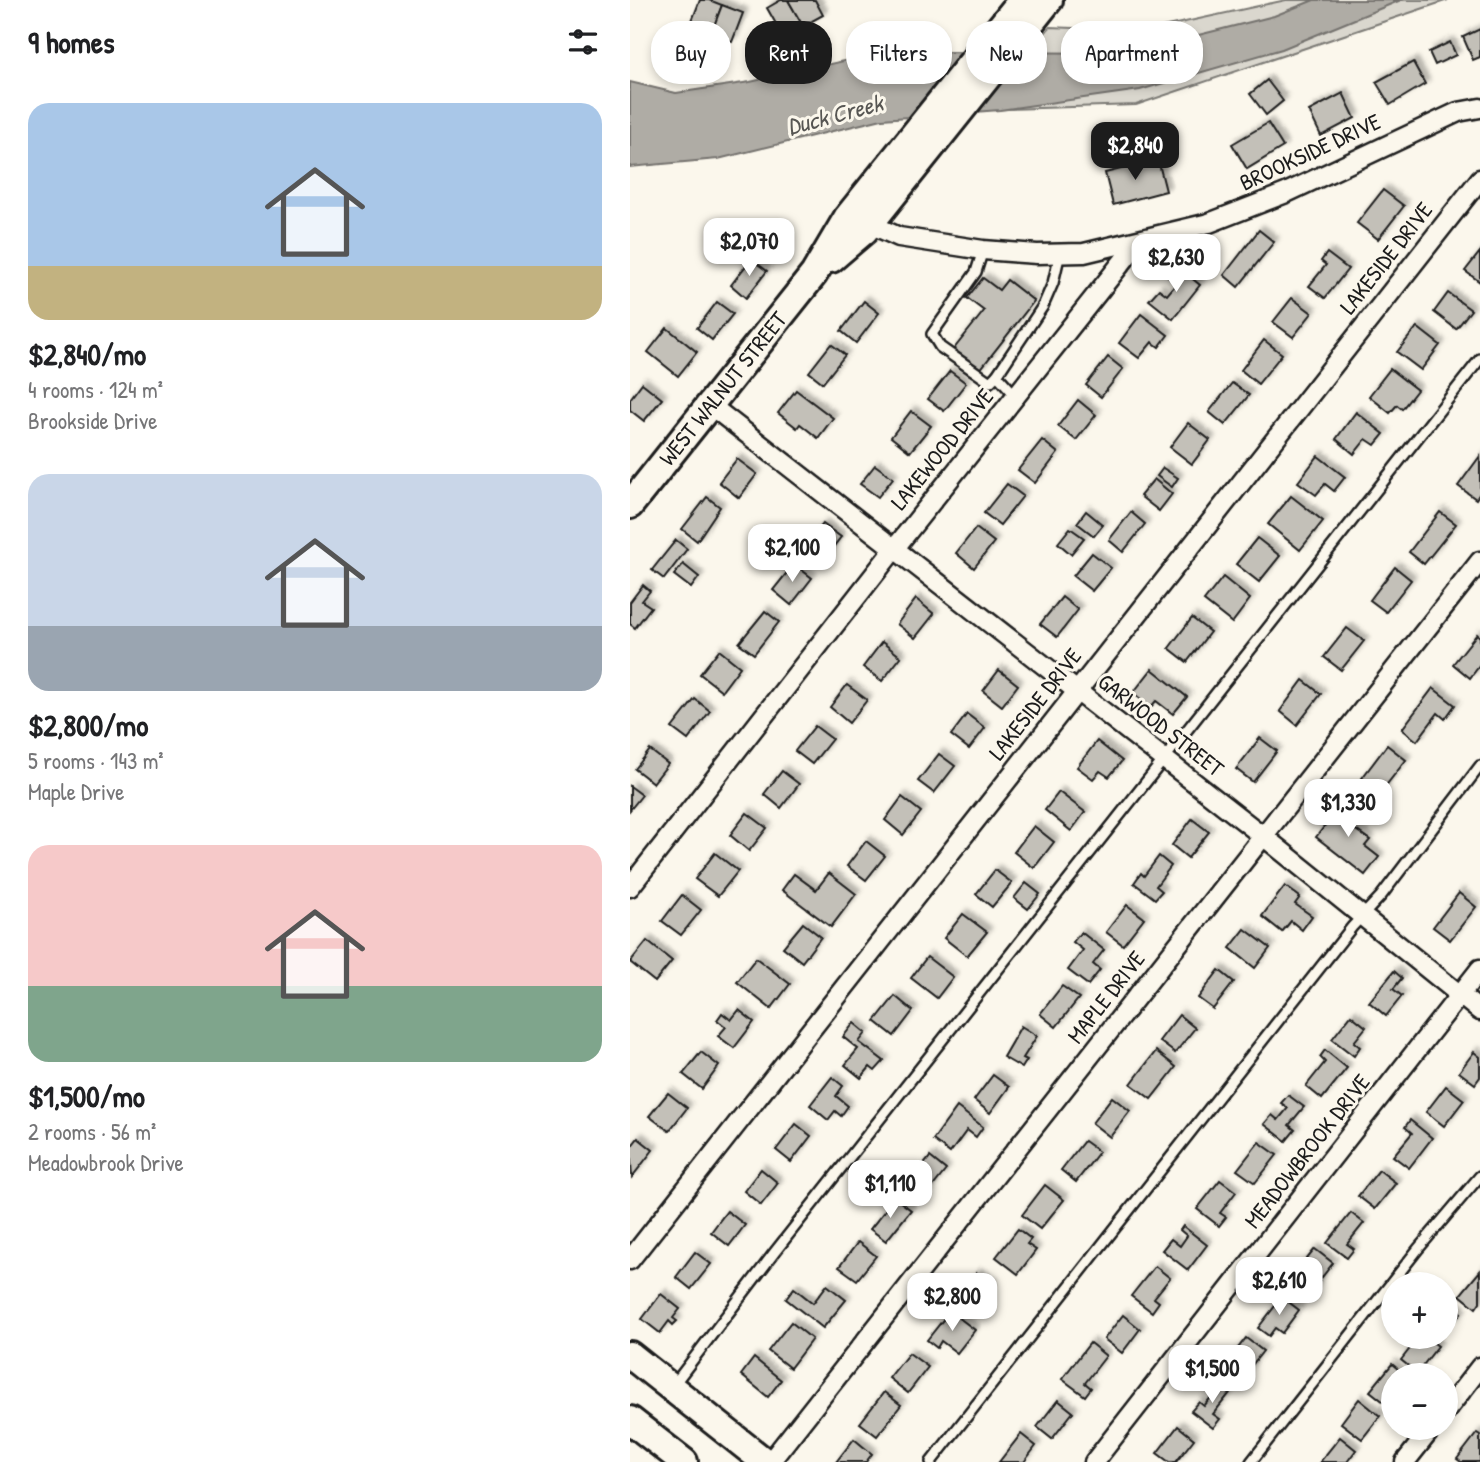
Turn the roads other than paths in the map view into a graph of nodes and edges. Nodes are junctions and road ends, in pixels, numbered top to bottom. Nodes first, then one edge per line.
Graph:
1 (1031, 6) edge
2 (1480, 108) edge
3 (935, 125) junction
4 (1480, 179) edge
5 (870, 224) junction
6 (1139, 241) junction
7 (983, 250) junction
8 (1060, 253) junction
9 (814, 274) junction
10 (1480, 359) edge
11 (998, 374) junction
12 (1016, 396) junction
13 (710, 405) junction
14 (630, 505) edge
15 (895, 548) junction
16 (1480, 561) edge
17 (1077, 690) junction
18 (1164, 758) junction
19 (1480, 765) edge
20 (1263, 836) junction
21 (630, 887) edge
22 (1363, 916) junction
23 (1480, 969) edge
24 (1460, 995) junction
25 (1480, 1011) edge
26 (1480, 1176) edge
27 (630, 1260) edge
28 (630, 1355) edge
29 (1480, 1367) edge
30 (671, 1388) junction
31 (1458, 1395) edge
32 (630, 1420) edge
33 (1422, 1440) edge
34 (684, 1462) edge
35 (765, 1462) edge
36 (770, 1462) edge
37 (930, 1462) edge
38 (1094, 1462) edge
39 (1251, 1462) edge
40 (1405, 1462) edge

1 - 3 main road, WEST WALNUT STREET
2 - 6 street, BROOKSIDE DRIVE
3 - 5 main road, WEST WALNUT STREET
3 - 9 main road, WEST WALNUT STREET
4 - 17 street, LAKESIDE DRIVE
5 - 7 street, BROOKSIDE DRIVE
5 - 9 main road, WEST WALNUT STREET
6 - 8 street, BROOKSIDE DRIVE
6 - 12 street, LAKEWOOD DRIVE
7 - 8 street, BROOKSIDE DRIVE
7 - 11 lane
8 - 11 lane
9 - 13 main road, WEST WALNUT STREET
10 - 18 lane
11 - 12 lane
12 - 15 street, LAKEWOOD DRIVE
13 - 14 main road, WEST WALNUT STREET
13 - 15 street, GARWOOD STREET
15 - 17 street, GARWOOD STREET
15 - 21 street, LAKEWOOD DRIVE
16 - 20 street, MAPLE DRIVE
17 - 18 street, GARWOOD STREET
17 - 27 street, LAKESIDE DRIVE
18 - 20 street, GARWOOD STREET
18 - 30 lane
19 - 22 lane
20 - 22 street, GARWOOD STREET
20 - 36 street, MAPLE DRIVE
22 - 24 street, GARWOOD STREET
22 - 37 lane
23 - 24 street, MEADOWBROOK DRIVE
24 - 25 street, GARWOOD STREET
24 - 38 street, MEADOWBROOK DRIVE
26 - 39 lane
28 - 30 main road
29 - 31 street
30 - 35 main road
32 - 34 main road
33 - 40 street

